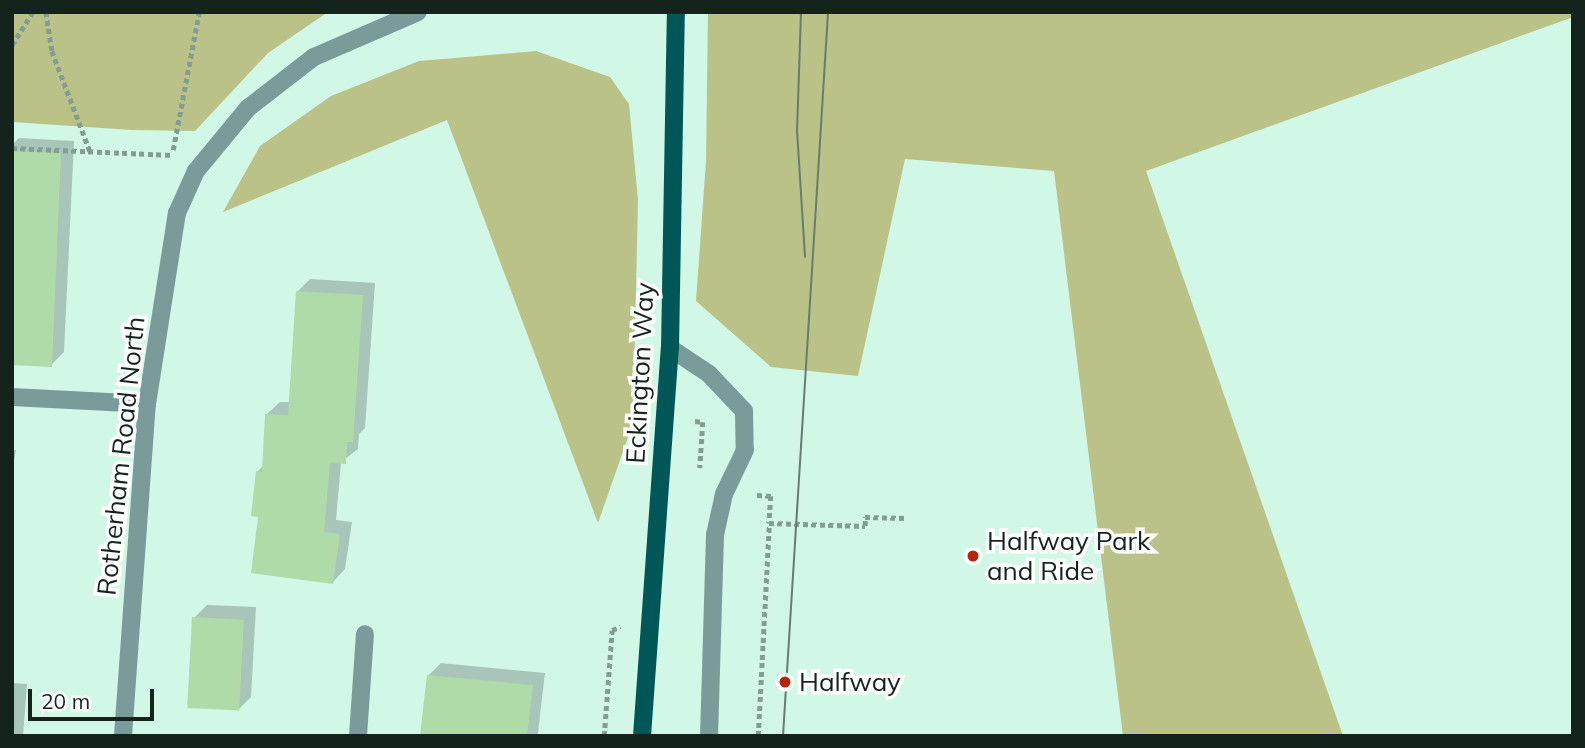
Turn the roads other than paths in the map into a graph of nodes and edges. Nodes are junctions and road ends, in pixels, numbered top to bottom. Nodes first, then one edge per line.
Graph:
1 (418, 12) edge
2 (676, 12) edge
3 (670, 348) junction
4 (12, 397) edge
5 (147, 404) junction
6 (365, 635) dead end
7 (123, 736) edge
8 (358, 736) edge
9 (642, 736) edge
10 (709, 736) edge

1 - 5 street, Rotherham Road North
2 - 3 main road, Eckington Way
3 - 9 main road, Eckington Way
3 - 10 street
4 - 5 street
5 - 7 street, Rotherham Road North
6 - 8 street

